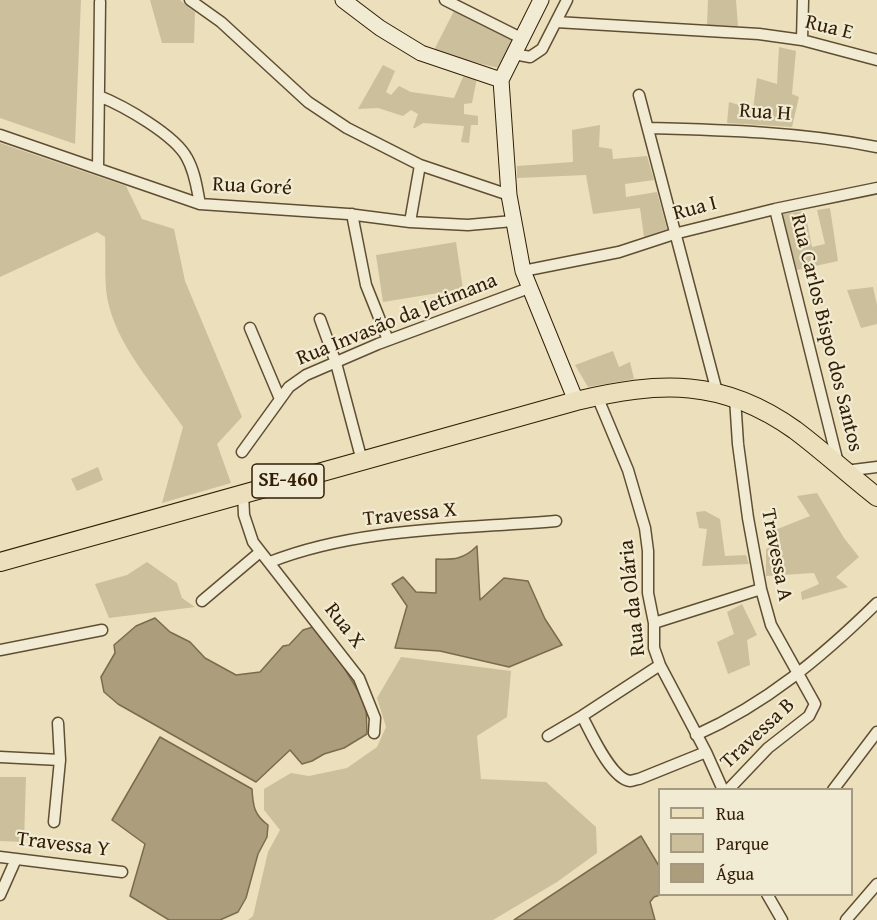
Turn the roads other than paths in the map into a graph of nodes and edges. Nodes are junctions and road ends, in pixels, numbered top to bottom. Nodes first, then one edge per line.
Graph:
1 (190, 0) edge
2 (343, 0) edge
3 (445, 0) edge
4 (541, 0) edge
5 (567, 0) edge
6 (803, 0) edge
7 (100, 2) dead end
8 (556, 22) junction
9 (522, 38) junction
10 (802, 40) junction
11 (514, 54) junction
12 (877, 60) edge
13 (501, 80) junction
14 (639, 95) dead end
15 (99, 96) junction
16 (649, 128) junction
17 (0, 135) edge
18 (877, 147) edge
19 (420, 165) junction
20 (98, 168) junction
21 (877, 188) edge
22 (508, 195) junction
23 (200, 204) junction
24 (775, 209) junction
25 (352, 214) junction
26 (513, 221) junction
27 (410, 222) junction
28 (674, 234) junction
29 (523, 271) junction
30 (529, 288) junction
31 (320, 319) dead end
32 (250, 328) dead end
33 (388, 340) junction
34 (336, 363) junction
35 (717, 392) junction
36 (597, 396) junction
37 (735, 398) junction
38 (280, 399) junction
39 (576, 401) junction
40 (242, 452) dead end
41 (362, 461) junction
42 (877, 467) edge
43 (841, 469) junction
44 (243, 493) junction
45 (877, 497) edge
46 (556, 521) dead end
47 (260, 552) junction
48 (0, 562) edge
49 (270, 562) junction
50 (760, 589) junction
51 (202, 601) dead end
52 (877, 603) edge
53 (654, 623) junction
54 (102, 630) dead end
55 (0, 650) edge
56 (660, 665) junction
57 (798, 674) junction
58 (814, 707) joint
59 (582, 716) junction
60 (58, 723) dead end
61 (877, 732) edge
62 (374, 733) dead end
63 (696, 735) junction
64 (548, 736) dead end
65 (705, 752) junction
66 (0, 757) edge
67 (60, 760) junction
68 (723, 788) edge
69 (729, 788) edge
70 (834, 788) edge
71 (54, 822) dead end
72 (0, 857) edge
73 (16, 859) junction
74 (122, 872) dead end
75 (877, 884) edge
76 (0, 895) edge
77 (768, 896) edge
78 (782, 920) edge
79 (846, 920) edge

1 - 19 street
2 - 13 street
3 - 9 street
4 - 9 street
5 - 8 street
6 - 10 street
7 - 15 street
8 - 10 street, Rua E
8 - 11 street
9 - 11 street
10 - 12 street, Rua E
11 - 13 street
13 - 22 street
14 - 16 street
15 - 20 street
15 - 23 street
16 - 18 street, Rua H
16 - 28 street
17 - 20 street, Rua Goré
19 - 22 street
19 - 27 street
20 - 23 street, Rua Goré
21 - 24 street, Rua I
22 - 26 street
23 - 25 street, Rua Goré
24 - 28 street, Rua I
24 - 43 street, Rua Carlos Bispo dos Santos
25 - 27 street, Rua Goré
25 - 33 street
26 - 27 street, Rua Goré
26 - 29 street
28 - 29 street, Rua I
28 - 35 street
29 - 30 street
30 - 33 street, Rua Invasão da Jetimana
30 - 39 street
31 - 34 street
32 - 38 street
33 - 34 street, Rua Invasão da Jetimana
34 - 38 street, Rua Invasão da Jetimana
34 - 41 street
35 - 36 main road, SE-460
35 - 37 main road, SE-460
36 - 39 main road, SE-460
36 - 53 street, Rua da Olária
37 - 43 main road, SE-460
37 - 50 street, Travessa A
38 - 40 street, Rua Invasão da Jetimana
39 - 41 main road, SE-460
41 - 44 main road, SE-460
42 - 43 street
43 - 45 main road, SE-460
44 - 47 street, Rua X
44 - 48 main road, SE-460
46 - 49 street, Travessa X
47 - 49 street, Rua X
47 - 51 street
49 - 62 street, Rua X
50 - 53 street
50 - 57 street, Travessa A
52 - 57 street
53 - 56 street, Rua da Olária
54 - 55 street
56 - 59 street
56 - 63 street, Rua da Olária
57 - 58 street, Travessa A
57 - 63 street
58 - 69 street, Travessa B
59 - 64 street
59 - 65 street
60 - 67 street
61 - 70 street
63 - 65 street, Rua da Olária
65 - 68 street, Rua da Olária
66 - 67 street
67 - 71 street
72 - 73 street, Travessa Y
73 - 74 street, Travessa Y
73 - 76 street
75 - 79 street
77 - 78 street

